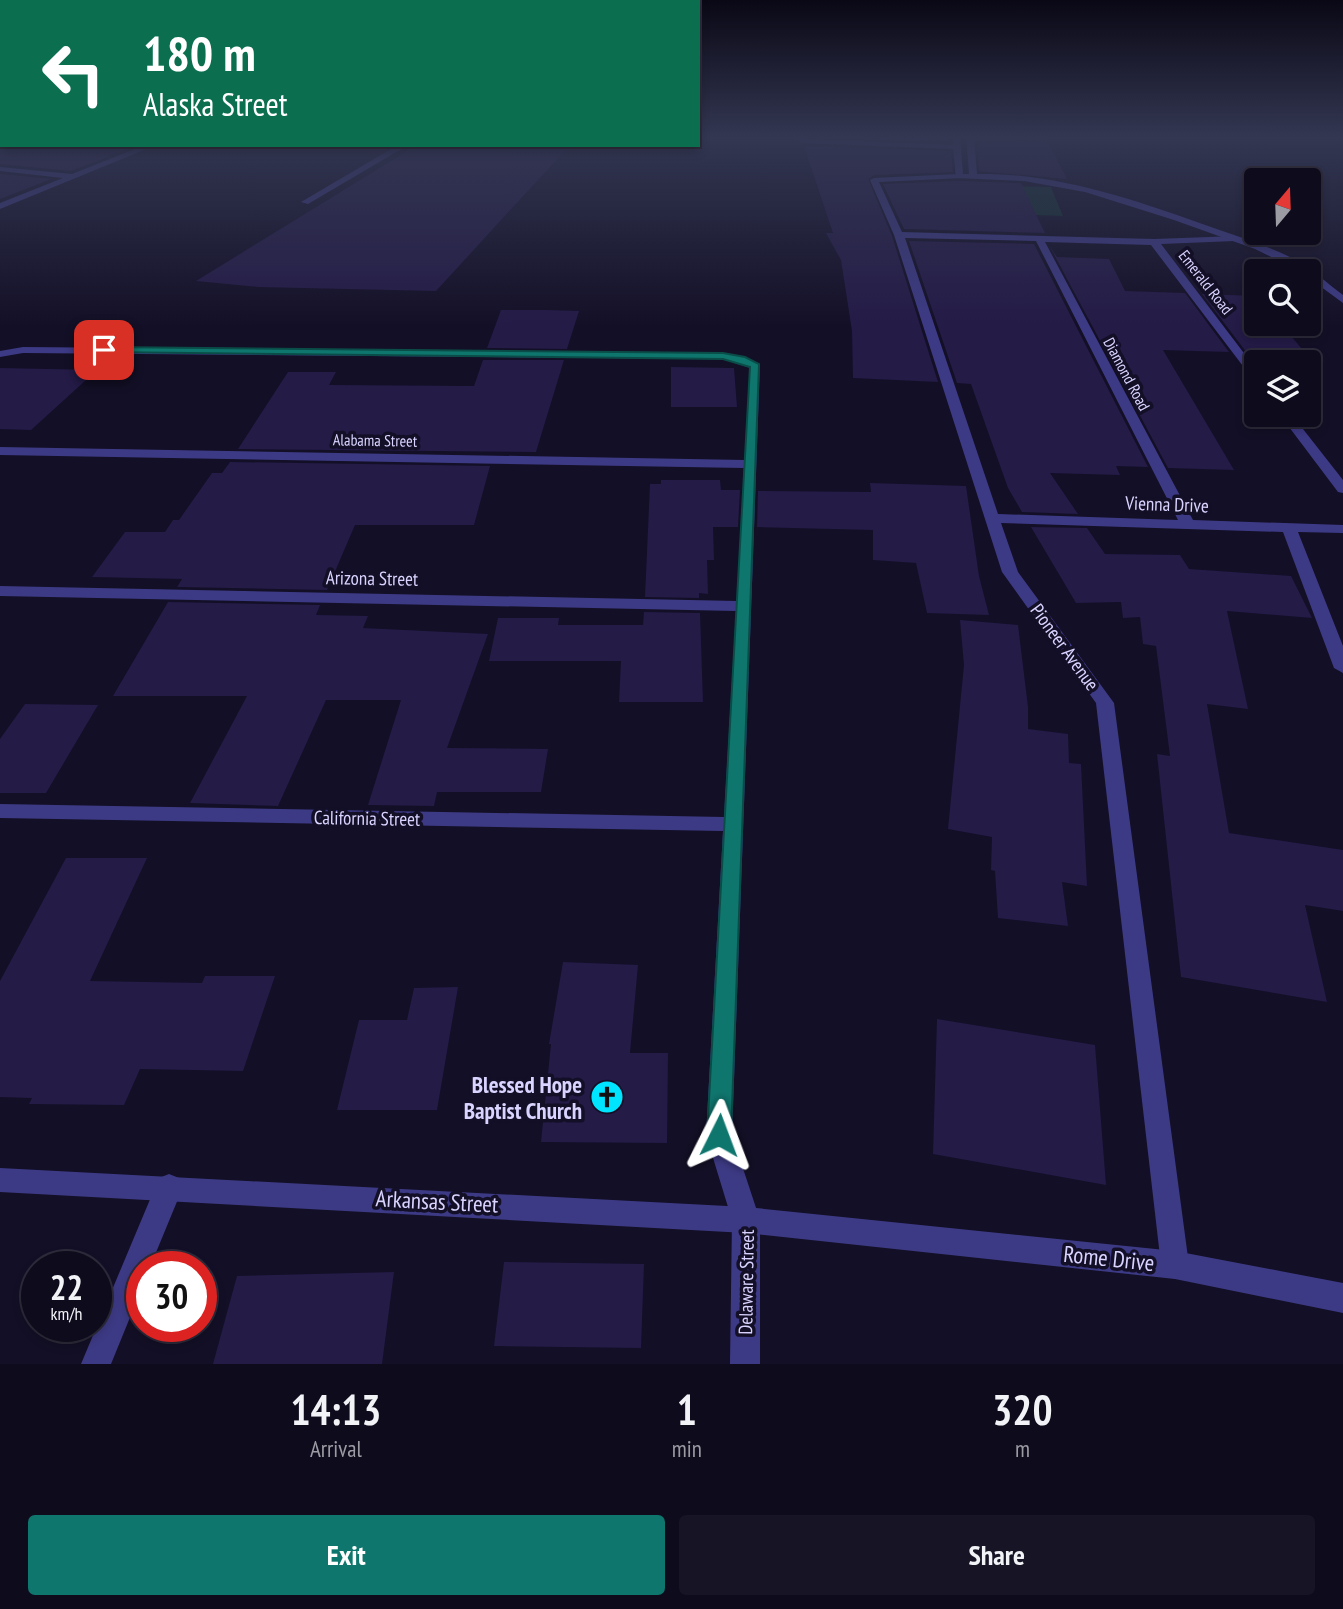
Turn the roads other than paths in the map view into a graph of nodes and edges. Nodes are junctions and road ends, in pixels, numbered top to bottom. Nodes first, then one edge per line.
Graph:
1 (309, 200) edge
2 (883, 200) edge
3 (1123, 200) edge
4 (305, 202) dead end
5 (900, 234) junction
6 (1234, 238) junction
7 (1039, 239) junction
8 (1154, 242) junction
9 (1284, 259) edge
10 (1321, 280) edge
11 (1339, 291) edge
12 (1343, 300) edge
13 (0, 354) edge
14 (1244, 360) edge
15 (1295, 427) edge
16 (0, 451) edge
17 (749, 464) junction
18 (1343, 489) edge
19 (991, 519) junction
20 (1188, 524) junction
21 (1289, 527) junction
22 (1343, 529) edge
23 (0, 591) edge
24 (743, 606) junction
25 (1343, 668) edge
26 (0, 811) edge
27 (734, 824) junction
28 (0, 1180) edge
29 (169, 1187) junction
30 (746, 1220) junction
31 (873, 1234) joint
32 (1175, 1265) junction
33 (1343, 1298) edge
34 (96, 1364) edge
35 (745, 1364) edge

1 - 4 street
2 - 5 street, Pioneer Avenue
3 - 6 street
5 - 7 street
5 - 19 street, Pioneer Avenue
6 - 8 street
6 - 9 street
7 - 8 street
7 - 20 street, Diamond Road
8 - 14 street, Emerald Road
10 - 11 street
11 - 12 street
13 - 17 street, Delaware Street
15 - 18 street
16 - 17 street, Alabama Street
17 - 24 street, Delaware Street
19 - 20 street, Vienna Drive
19 - 32 street, Pioneer Avenue
20 - 21 street, Vienna Drive
21 - 22 street, Vienna Drive
21 - 25 street
23 - 24 street, Arizona Street
24 - 27 street, Delaware Street
26 - 27 street, California Street
27 - 30 street, Delaware Street
28 - 29 street, Arkansas Street
29 - 30 street, Arkansas Street
29 - 34 street
30 - 31 street, Arkansas Street
30 - 35 street, Delaware Street
31 - 32 street, Rome Drive
32 - 33 street, Rome Drive

